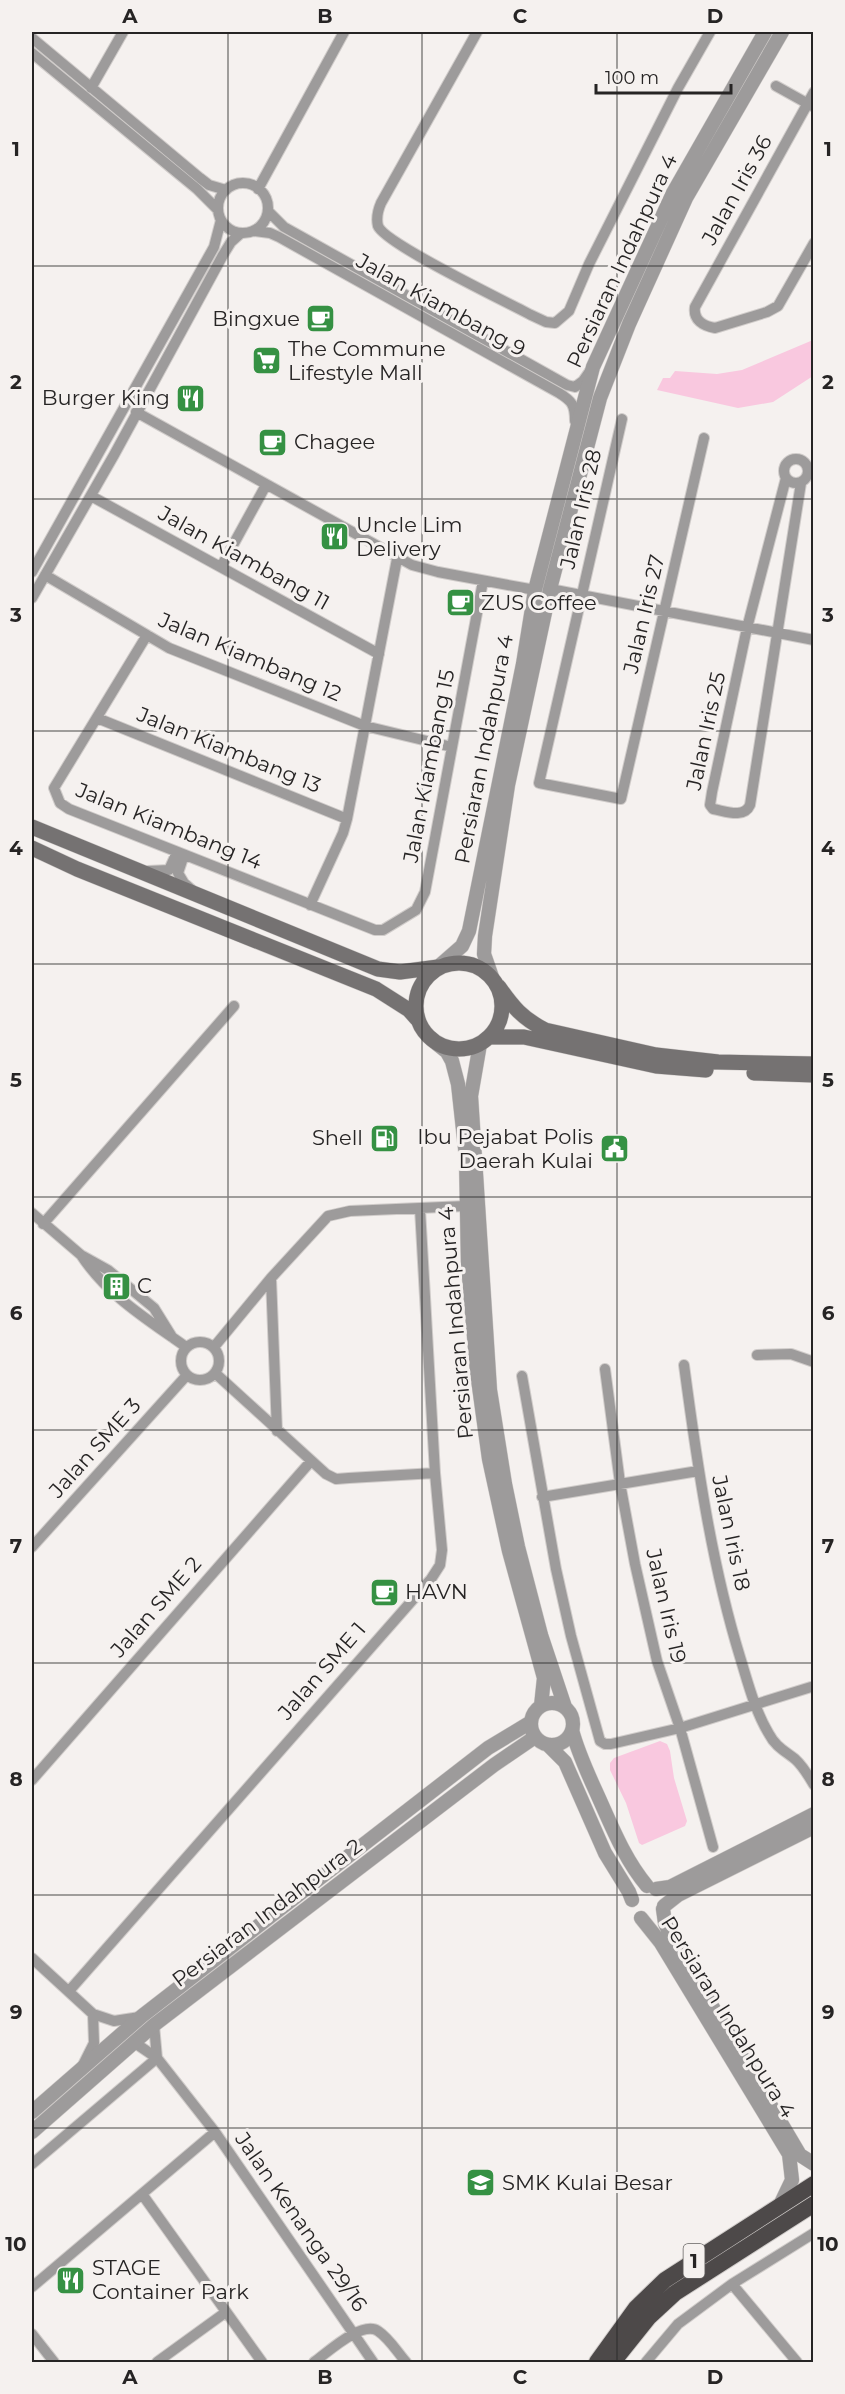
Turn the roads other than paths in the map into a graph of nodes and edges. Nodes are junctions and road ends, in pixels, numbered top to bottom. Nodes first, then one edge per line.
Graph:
1 (123, 32) edge
2 (344, 32) edge
3 (477, 32) edge
4 (710, 32) edge
5 (765, 32) edge
6 (782, 32) edge
7 (32, 38) edge
8 (32, 53) edge
9 (776, 86) dead end
10 (91, 88) junction
11 (813, 92) edge
12 (810, 105) edge
13 (258, 189) junction
14 (226, 190) junction
15 (267, 211) junction
16 (220, 215) junction
17 (254, 231) junction
18 (241, 233) junction
19 (813, 243) edge
20 (593, 367) junction
21 (136, 412) junction
22 (622, 419) dead end
23 (704, 438) dead end
24 (574, 439) junction
25 (810, 468) edge
26 (786, 478) junction
27 (806, 481) edge
28 (266, 485) junction
29 (91, 496) junction
30 (776, 519) junction
31 (794, 524) junction
32 (398, 559) junction
33 (221, 567) junction
34 (32, 572) edge
35 (45, 575) junction
36 (483, 580) junction
37 (550, 589) junction
38 (535, 590) junction
39 (582, 596) junction
40 (32, 598) edge
41 (664, 612) junction
42 (747, 628) junction
43 (778, 634) junction
44 (147, 635) junction
45 (813, 640) edge
46 (379, 654) junction
47 (97, 718) junction
48 (365, 726) junction
49 (452, 747) junction
50 (621, 799) joint
51 (347, 819) junction
52 (32, 828) edge
53 (32, 848) edge
54 (181, 853) junction
55 (130, 868) junction
56 (200, 897) junction
57 (310, 905) junction
58 (375, 930) joint
59 (438, 967) junction
60 (495, 982) junction
61 (234, 1006) dead end
62 (417, 1019) junction
63 (485, 1041) junction
64 (437, 1044) junction
65 (813, 1064) edge
66 (813, 1075) edge
67 (466, 1206) junction
68 (420, 1209) junction
69 (32, 1214) edge
70 (43, 1224) junction
71 (271, 1278) junction
72 (186, 1347) junction
73 (214, 1347) junction
74 (757, 1355) dead end
75 (813, 1362) edge
76 (684, 1365) dead end
77 (605, 1369) dead end
78 (215, 1373) junction
79 (187, 1375) junction
80 (522, 1376) dead end
81 (277, 1431) junction
82 (311, 1461) junction
83 (698, 1471) junction
84 (435, 1473) junction
85 (620, 1483) junction
86 (542, 1497) junction
87 (32, 1547) edge
88 (812, 1686) edge
89 (756, 1705) junction
90 (541, 1706) junction
91 (565, 1707) junction
92 (531, 1722) junction
93 (680, 1728) junction
94 (572, 1730) junction
95 (535, 1737) junction
96 (548, 1745) junction
97 (32, 1780) edge
98 (813, 1785) edge
99 (813, 1814) edge
100 (813, 1827) edge
101 (713, 1847) dead end
102 (652, 1887) junction
103 (632, 1900) junction
104 (663, 1908) junction
105 (641, 1918) junction
106 (32, 1958) edge
107 (69, 1991) junction
108 (93, 2014) junction
109 (142, 2016) junction
110 (154, 2025) junction
111 (135, 2043) junction
112 (157, 2058) junction
113 (81, 2069) junction
114 (32, 2112) edge
115 (32, 2132) edge
116 (215, 2132) junction
117 (32, 2164) edge
118 (813, 2164) edge
119 (813, 2184) edge
120 (142, 2194) junction
121 (813, 2204) edge
122 (780, 2205) junction
123 (813, 2233) edge
124 (732, 2284) junction
125 (32, 2287) edge
126 (226, 2312) junction
127 (355, 2333) junction
128 (32, 2334) edge
129 (54, 2362) edge
130 (157, 2362) edge
131 (262, 2362) edge
132 (314, 2362) edge
133 (374, 2362) edge
134 (406, 2362) edge
135 (597, 2362) edge
136 (613, 2362) edge
137 (646, 2362) edge
138 (796, 2362) edge

1 - 10 street
2 - 13 street
3 - 4 street
5 - 20 street, Persiaran Indahpura 4
6 - 37 street, Persiaran Indahpura 4
7 - 10 street
8 - 16 street
9 - 12 street
10 - 14 street
11 - 12 street, Jalan Iris 36
12 - 19 street, Jalan Iris 36
13 - 14 street
13 - 15 street
14 - 16 street
15 - 17 street
15 - 20 street, Jalan Kiambang 9
16 - 18 street
16 - 34 street
17 - 18 street
17 - 24 street, Jalan Kiambang 9
18 - 21 street
20 - 24 street, Persiaran Indahpura 4
21 - 28 street
21 - 29 street
22 - 39 street, Jalan Iris 28
23 - 41 street, Jalan Iris 27
24 - 38 street, Persiaran Indahpura 4
25 - 26 street
25 - 27 street
26 - 27 street
26 - 30 street, Jalan Iris 25
27 - 31 street, Jalan Iris 25
28 - 32 street
28 - 33 street
29 - 33 street, Jalan Kiambang 11
29 - 35 street
30 - 31 street
30 - 42 street, Jalan Iris 25
31 - 43 street, Jalan Iris 25
32 - 36 street
32 - 46 street
33 - 46 street, Jalan Kiambang 11
35 - 40 street
35 - 44 street, Jalan Kiambang 12
36 - 38 street
36 - 49 street, Jalan Kiambang 15
37 - 39 street
37 - 60 street, Persiaran Indahpura 4
38 - 59 street, Persiaran Indahpura 4
39 - 41 street
39 - 50 street, Jalan Iris 28
41 - 42 street
41 - 50 street, Jalan Iris 27
42 - 43 street
42 - 43 street, Jalan Iris 25
43 - 45 street
44 - 47 street, Jalan Kiambang 14
44 - 48 street, Jalan Kiambang 12
46 - 48 street
47 - 51 street, Jalan Kiambang 13
47 - 54 street, Jalan Kiambang 14
48 - 49 street, Jalan Kiambang 12
48 - 51 street
49 - 58 street, Jalan Kiambang 15
51 - 57 street
52 - 55 main road
53 - 62 main road
54 - 55 street
54 - 56 street
54 - 57 street, Jalan Kiambang 14
55 - 56 main road
56 - 59 main road
57 - 58 street, Jalan Kiambang 14
59 - 60 main road
59 - 62 main road
60 - 63 main road
60 - 65 main road
61 - 70 street
62 - 64 main road
63 - 64 main road
63 - 66 main road
63 - 91 street, Persiaran Indahpura 4
64 - 67 street, Persiaran Indahpura 4
67 - 68 street
67 - 90 street, Persiaran Indahpura 4
68 - 71 street
68 - 84 street, Jalan SME 1
69 - 70 street
70 - 72 street
71 - 73 street
71 - 81 street
72 - 73 street
72 - 79 street
73 - 78 street
74 - 75 street
76 - 83 street, Jalan Iris 18
77 - 85 street, Jalan Iris 19
78 - 79 street
78 - 81 street
79 - 87 street, Jalan SME 3
80 - 86 street
81 - 82 street
82 - 84 street
82 - 97 street, Jalan SME 2
83 - 85 street
83 - 89 street, Jalan Iris 18
84 - 107 street, Jalan SME 1
85 - 86 street
85 - 93 street, Jalan Iris 19
86 - 93 street
88 - 89 street
89 - 93 street
89 - 98 street, Jalan Iris 18
90 - 91 street
90 - 92 street
91 - 94 street
92 - 95 street
92 - 109 street, Persiaran Indahpura 2
93 - 101 street, Jalan Iris 19
94 - 96 street
94 - 102 street, Persiaran Indahpura 4
95 - 96 street
95 - 110 street, Persiaran Indahpura 2
96 - 103 street, Persiaran Indahpura 4
99 - 102 street
100 - 104 street
102 - 103 street
102 - 104 street, Persiaran Indahpura 4
103 - 105 street, Persiaran Indahpura 4
104 - 105 street, Persiaran Indahpura 4
104 - 118 street, Persiaran Indahpura 4
105 - 122 street, Persiaran Indahpura 4
106 - 107 street
107 - 108 street
108 - 109 street
108 - 113 street
109 - 113 street, Persiaran Indahpura 2
110 - 111 street, Persiaran Indahpura 2
110 - 112 street
111 - 112 street, Jalan Kenanga 29/16
111 - 115 street, Persiaran Indahpura 2
112 - 116 street, Jalan Kenanga 29/16
112 - 117 street
113 - 114 street, Persiaran Indahpura 2
116 - 120 street
116 - 127 street, Jalan Kenanga 29/16
119 - 122 highway, 1
120 - 125 street
120 - 126 street
121 - 136 highway, 1
122 - 135 highway, 1
123 - 124 street
124 - 137 street
124 - 138 street
126 - 130 street
126 - 131 street
127 - 132 street
127 - 133 street, Jalan Kenanga 29/16
127 - 134 street
128 - 129 street

